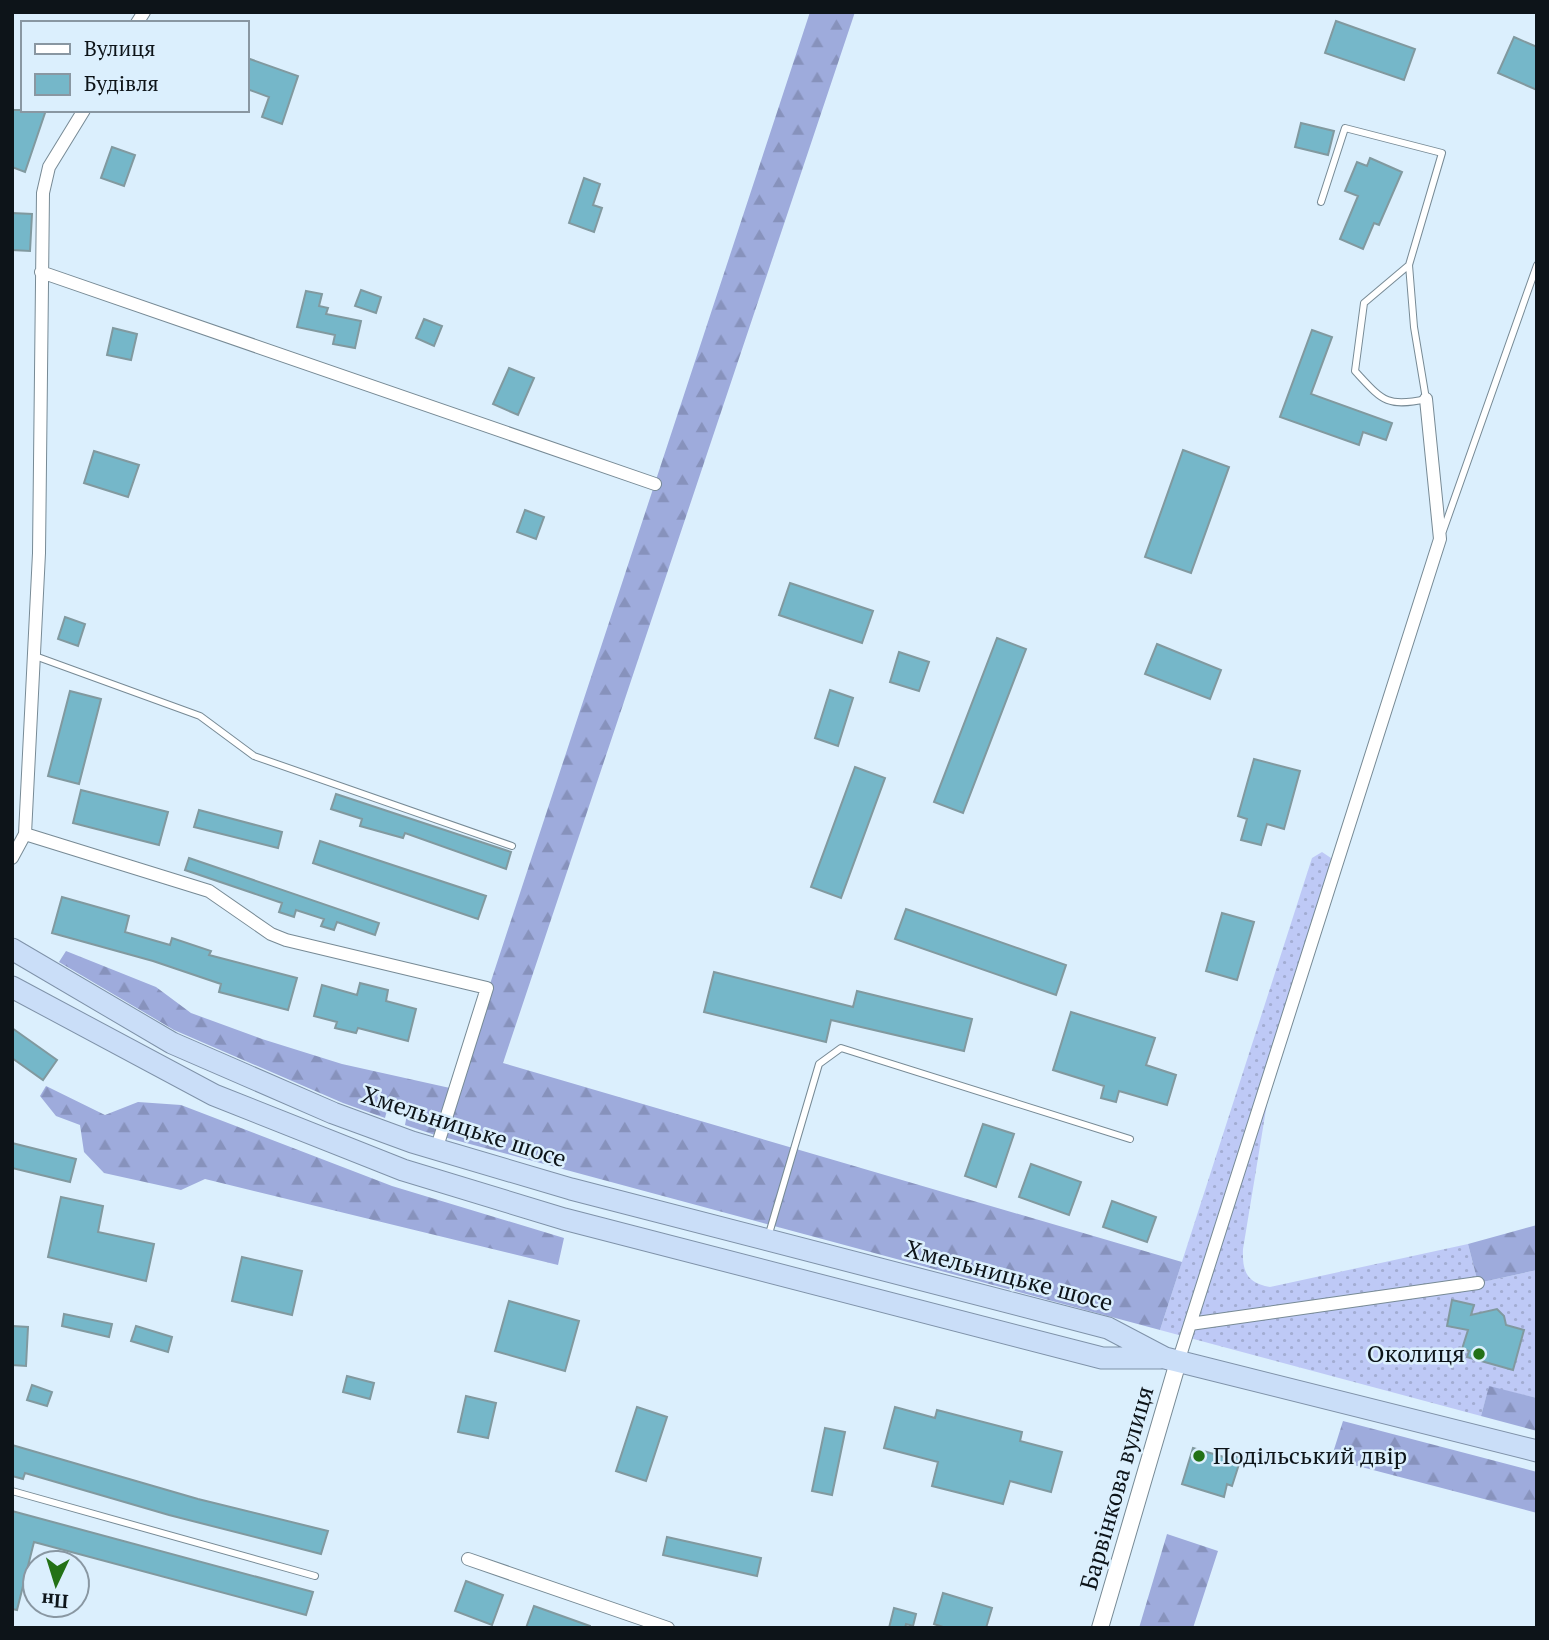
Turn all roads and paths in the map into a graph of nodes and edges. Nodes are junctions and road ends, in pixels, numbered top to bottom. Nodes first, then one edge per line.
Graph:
1 (83, 112) edge
2 (1321, 202) dead end
3 (1409, 265) junction
4 (1537, 265) edge
5 (41, 272) junction
6 (1426, 399) junction
7 (655, 484) dead end
8 (1440, 540) junction
9 (35, 656) junction
10 (25, 834) junction
11 (512, 846) dead end
12 (12, 858) edge
13 (12, 949) edge
14 (12, 987) edge
15 (1130, 1139) dead end
16 (436, 1150) junction
17 (768, 1239) junction
18 (1478, 1283) dead end
19 (1190, 1324) junction
20 (1172, 1360) junction
21 (1537, 1451) edge
22 (12, 1491) edge
23 (468, 1559) dead end
24 (316, 1576) dead end
25 (668, 1628) edge
26 (1100, 1628) edge

1 - 5 street
2 - 3 lane
3 - 6 lane
3 - 6 lane
4 - 8 lane
5 - 7 street
5 - 9 street
6 - 8 street
8 - 19 street
9 - 10 street
9 - 11 lane
10 - 12 street
10 - 16 street
13 - 16 highway, Хмельницьке шосе
14 - 20 highway
15 - 17 lane
16 - 17 highway, Хмельницьке шосе
17 - 20 highway, Хмельницьке шосе
18 - 19 street
19 - 20 street
20 - 21 highway
20 - 26 street, Барвінкова вулиця
22 - 24 lane
23 - 25 street

